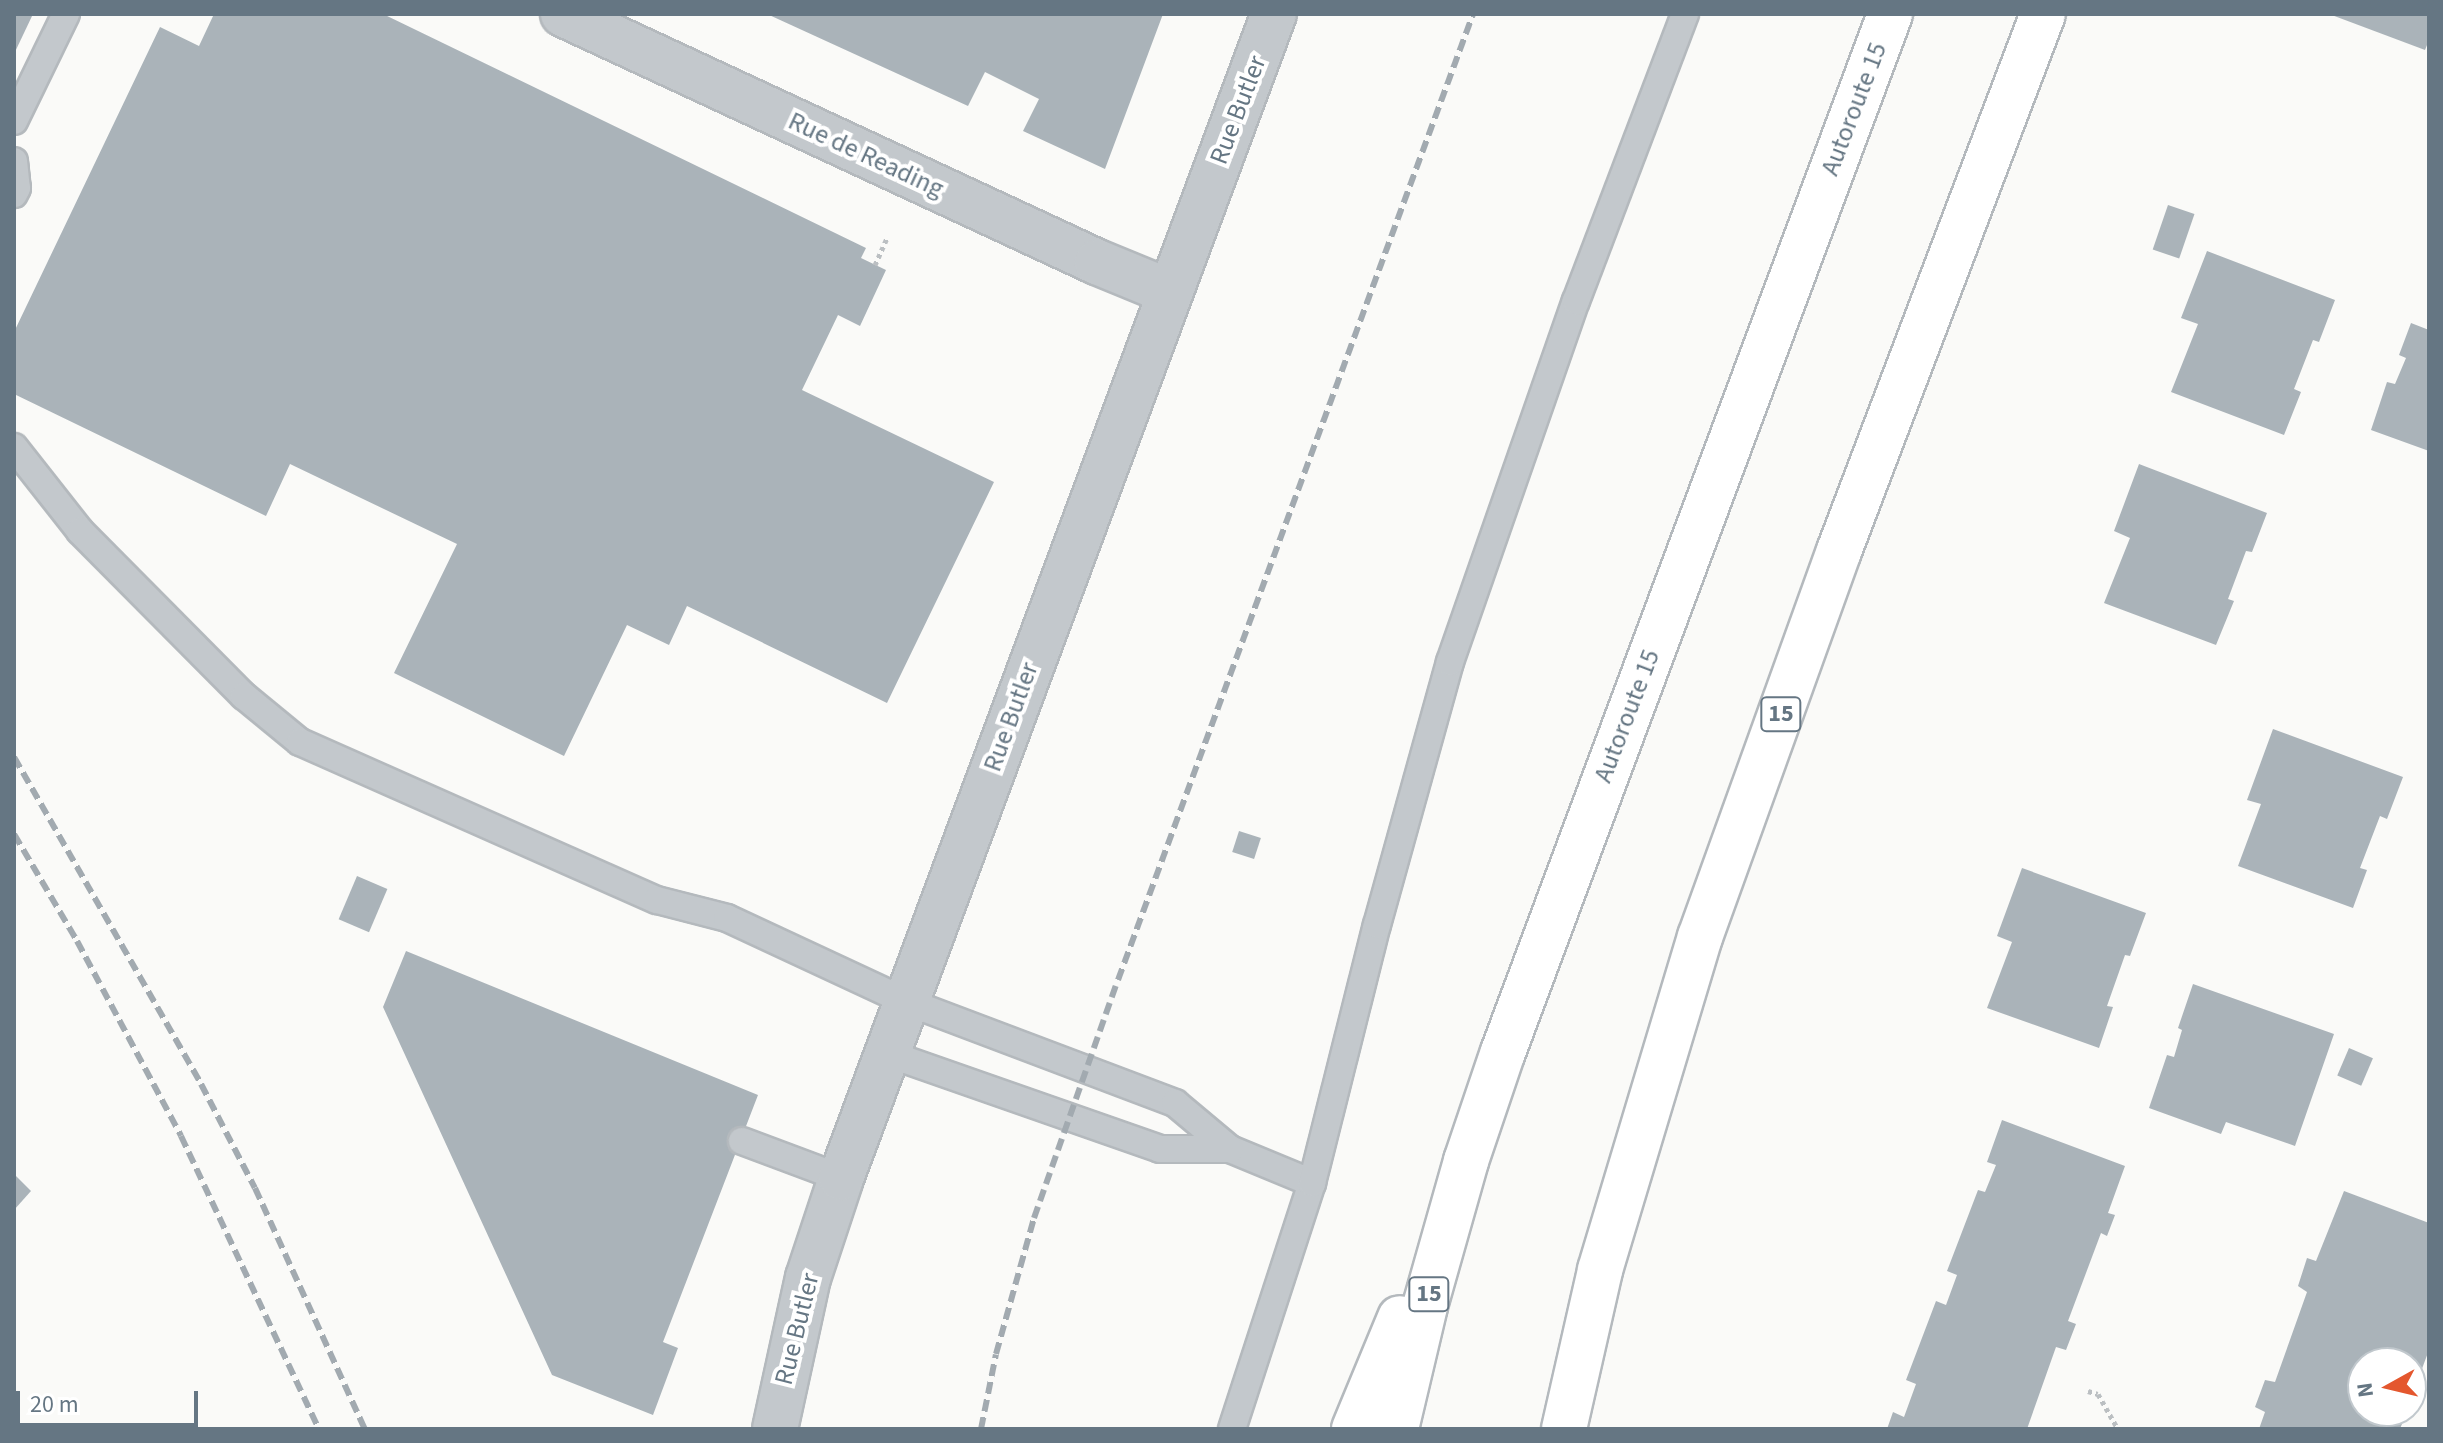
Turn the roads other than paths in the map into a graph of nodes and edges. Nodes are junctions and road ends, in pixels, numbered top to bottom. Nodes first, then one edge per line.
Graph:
1 (66, 14) edge
2 (563, 14) edge
3 (1274, 14) edge
4 (1685, 14) edge
5 (1890, 14) edge
6 (2043, 14) edge
7 (14, 121) edge
8 (14, 161) edge
9 (14, 194) edge
10 (1170, 292) junction
11 (14, 447) edge
12 (905, 1001) junction
13 (886, 1053) junction
14 (742, 1141) dead end
15 (1230, 1149) junction
16 (1466, 1161) junction
17 (841, 1178) junction
18 (1312, 1183) junction
19 (775, 1429) edge
20 (1232, 1429) edge
21 (1354, 1429) edge
22 (1396, 1429) edge
23 (1564, 1429) edge

1 - 7 lane
2 - 10 street, Rue de Reading
3 - 10 street, Rue Butler
4 - 18 lane
5 - 16 highway, Autoroute 15 / 15
6 - 23 highway, 15
8 - 9 lane
10 - 12 street, Rue Butler
11 - 12 lane
12 - 13 street, Rue Butler
12 - 15 lane
13 - 15 lane
13 - 17 street, Rue Butler
14 - 17 lane
15 - 18 lane
16 - 21 highway
16 - 22 highway, Autoroute 15 / 15
17 - 19 street, Rue Butler
18 - 20 lane

